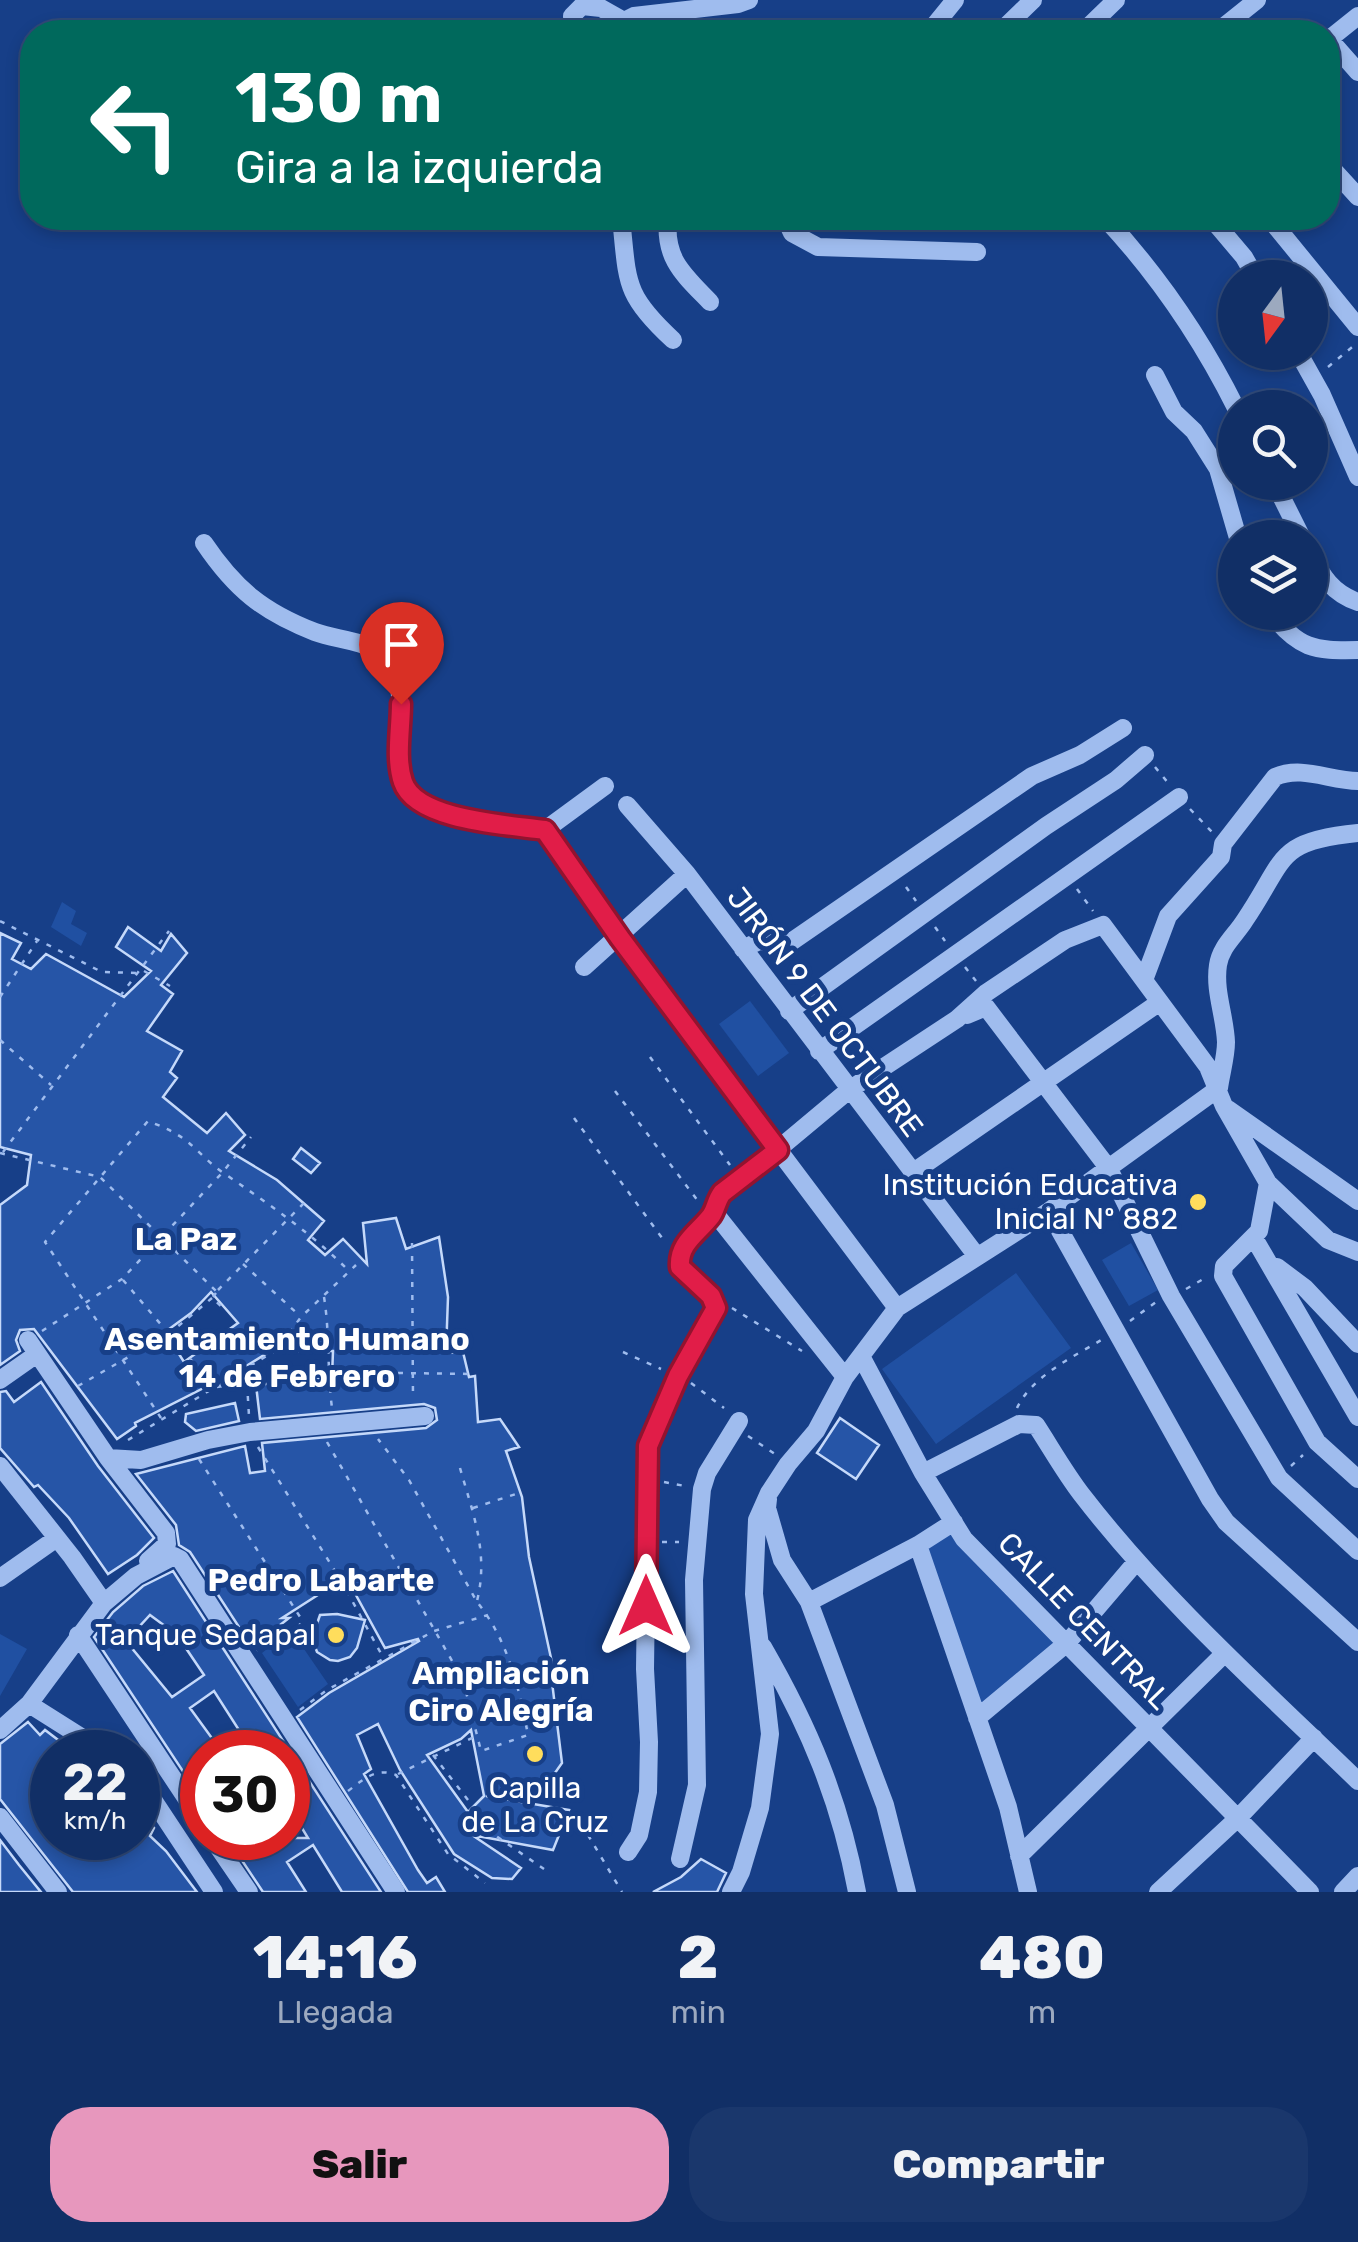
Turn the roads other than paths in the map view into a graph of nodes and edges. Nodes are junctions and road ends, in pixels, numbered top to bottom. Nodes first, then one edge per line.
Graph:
1 (748, 0) edge
2 (955, 0) edge
3 (1033, 0) edge
4 (1116, 0) edge
5 (1257, 0) edge
6 (572, 20) edge
7 (616, 20) edge
8 (630, 20) edge
9 (939, 20) edge
10 (1012, 20) edge
11 (1095, 20) edge
12 (1232, 20) edge
13 (1340, 52) edge
14 (1358, 72) edge
15 (1340, 178) edge
16 (1358, 198) edge
17 (622, 230) edge
18 (667, 230) edge
19 (791, 230) edge
20 (1116, 230) edge
21 (1221, 230) edge
22 (1279, 230) edge
23 (977, 252) dead end
24 (1245, 260) edge
25 (710, 302) dead end
26 (1358, 327) edge
27 (673, 340) dead end
28 (1308, 370) edge
29 (1155, 375) dead end
30 (1227, 390) edge
31 (1358, 478) edge
32 (1233, 520) edge
33 (204, 543) dead end
34 (1328, 583) edge
35 (1358, 602) edge
36 (1285, 630) edge
37 (1358, 650) edge
38 (1123, 728) dead end
39 (1145, 754) dead end
40 (1358, 780) edge
41 (605, 786) dead end
42 (1179, 797) dead end
43 (627, 805) dead end
44 (545, 830) junction
45 (1358, 833) edge
46 (688, 874) junction
47 (620, 938) junction
48 (743, 949) junction
49 (584, 967) dead end
50 (1144, 980) junction
51 (1160, 1002) junction
52 (789, 1011) junction
53 (957, 1019) junction
54 (819, 1051) junction
55 (1044, 1083) junction
56 (848, 1090) junction
57 (1221, 1097) junction
58 (778, 1150) junction
59 (1109, 1169) junction
60 (912, 1173) junction
61 (1268, 1183) junction
62 (1358, 1201) edge
63 (1049, 1211) junction
64 (712, 1214) junction
65 (1254, 1238) junction
66 (1358, 1252) edge
67 (976, 1255) junction
68 (1269, 1260) junction
69 (898, 1308) junction
70 (1358, 1344) edge
71 (861, 1356) junction
72 (845, 1376) junction
73 (0, 1380) edge
74 (419, 1415) road end
75 (1358, 1417) edge
76 (739, 1421) road end
77 (107, 1456) junction
78 (0, 1466) edge
79 (924, 1473) junction
80 (1358, 1479) edge
81 (769, 1493) junction
82 (954, 1522) junction
83 (57, 1538) junction
84 (918, 1546) junction
85 (1358, 1551) edge
86 (1138, 1561) junction
87 (136, 1576) junction
88 (0, 1578) edge
89 (809, 1602) junction
90 (104, 1603) junction
91 (78, 1635) junction
92 (760, 1640) junction
93 (1358, 1642) edge
94 (1067, 1644) junction
95 (1226, 1654) junction
96 (29, 1704) junction
97 (977, 1718) junction
98 (1150, 1729) junction
99 (0, 1730) edge
100 (70, 1730) edge
101 (1314, 1738) junction
102 (1358, 1780) edge
103 (180, 1789) edge
104 (160, 1810) edge
105 (0, 1817) edge
106 (1238, 1818) junction
107 (628, 1852) dead end
108 (1020, 1856) junction
109 (227, 1860) edge
110 (680, 1860) dead end
111 (1358, 1876) edge
112 (58, 1892) edge
113 (214, 1892) edge
114 (248, 1892) edge
115 (396, 1892) edge
116 (731, 1892) edge
117 (857, 1892) edge
118 (908, 1892) edge
119 (1028, 1892) edge
120 (1158, 1892) edge
121 (1310, 1892) edge
122 (1343, 1892) edge

1 - 8 street
2 - 9 street
3 - 10 street
4 - 11 street
5 - 12 street
6 - 7 street
13 - 14 street
15 - 16 street
17 - 27 street
18 - 25 street
19 - 23 street
20 - 30 street
21 - 24 street
22 - 26 street
28 - 31 street
29 - 32 street
33 - 44 street
34 - 35 street
36 - 37 street
38 - 48 street
39 - 52 street
40 - 50 street
41 - 44 street
42 - 54 street
43 - 46 street, JIRÓN 9 DE OCTUBRE
44 - 47 street
45 - 57 street
46 - 47 street
46 - 48 street, JIRÓN 9 DE OCTUBRE
47 - 49 street
47 - 58 street
48 - 52 street, JIRÓN 9 DE OCTUBRE
50 - 51 street
50 - 53 street
51 - 55 street
51 - 57 street
52 - 54 street, JIRÓN 9 DE OCTUBRE
53 - 55 street
53 - 56 street
54 - 56 street, JIRÓN 9 DE OCTUBRE
55 - 59 street
55 - 60 street
56 - 58 street
56 - 60 street, JIRÓN 9 DE OCTUBRE
57 - 59 street
57 - 61 street
57 - 62 street
58 - 64 street
58 - 69 street
59 - 63 street
59 - 85 street
60 - 67 street, JIRÓN 9 DE OCTUBRE
61 - 65 street
61 - 66 street
63 - 67 street
63 - 93 street
64 - 72 street
64 - 107 street
65 - 68 street
65 - 80 street
67 - 69 street
68 - 70 street
68 - 75 street
69 - 71 street
71 - 72 street
71 - 79 street, CALLE CENTRAL
72 - 81 street
73 - 77 street
74 - 77 street
76 - 110 street
77 - 87 street
78 - 83 street
79 - 82 street, CALLE CENTRAL
79 - 86 street
81 - 89 street
81 - 92 street
82 - 84 street
82 - 94 street, CALLE CENTRAL
83 - 88 street
83 - 90 street
84 - 89 street
84 - 97 street
86 - 94 street
86 - 95 street
87 - 90 street
87 - 115 street
89 - 118 street
90 - 91 street
91 - 96 street
91 - 103 street
92 - 116 street
92 - 117 street
94 - 97 street
94 - 98 street, CALLE CENTRAL
95 - 98 street
95 - 101 street
96 - 99 street
96 - 100 street
97 - 108 street
98 - 106 street, CALLE CENTRAL
98 - 108 street
101 - 102 street
101 - 106 street
104 - 113 street
105 - 112 street
106 - 120 street
106 - 121 street, CALLE CENTRAL
108 - 119 street
109 - 114 street
111 - 122 street

